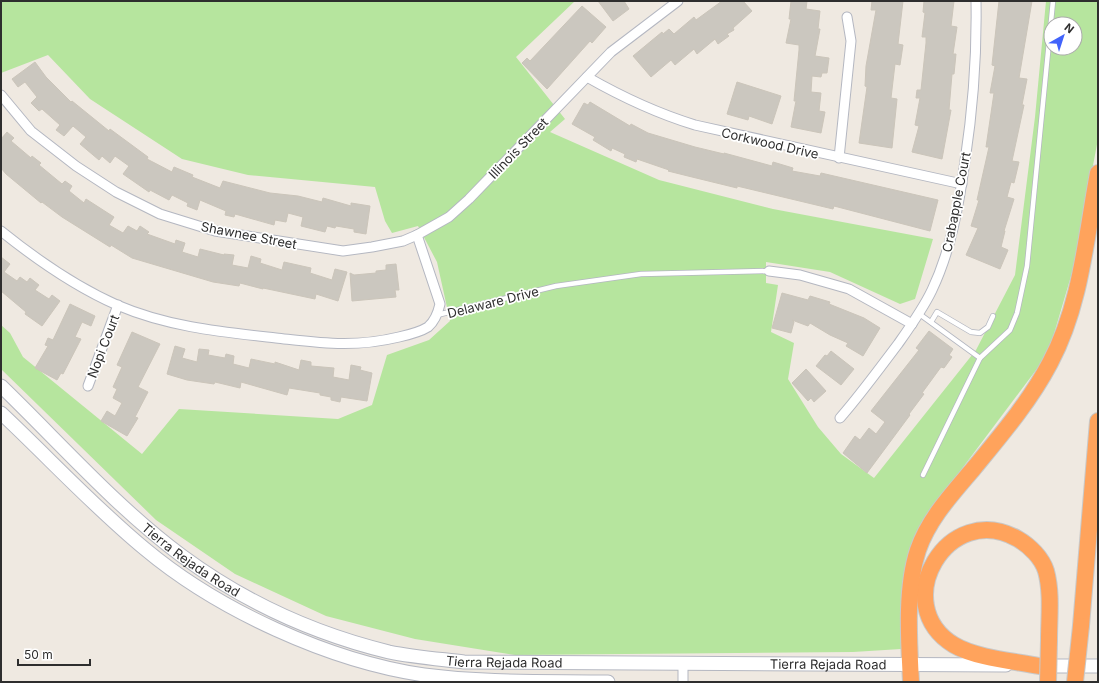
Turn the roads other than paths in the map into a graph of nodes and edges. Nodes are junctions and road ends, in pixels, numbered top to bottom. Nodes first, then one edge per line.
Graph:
1 (678, 1) edge
2 (976, 1) edge
3 (1053, 1) edge
4 (847, 17) dead end
5 (587, 78) junction
6 (1, 95) edge
7 (839, 158) junction
8 (1098, 173) edge
9 (962, 184) junction
10 (1, 230) edge
11 (417, 235) junction
12 (769, 271) joint
13 (118, 306) junction
14 (918, 313) junction
15 (437, 315) junction
16 (993, 316) dead end
17 (931, 322) junction
18 (912, 324) junction
19 (980, 358) junction
20 (1, 386) edge
21 (88, 386) dead end
22 (1, 413) edge
23 (840, 418) dead end
24 (1098, 422) edge
25 (923, 475) dead end
26 (444, 660) junction
27 (683, 664) junction
28 (910, 665) junction
29 (1039, 666) junction
30 (1098, 666) edge
31 (442, 680) edge
32 (608, 682) edge
33 (683, 682) edge
34 (911, 682) edge
35 (1048, 682) edge
36 (1075, 682) edge

1 - 5 street, Illinois Street
2 - 9 street, Crabapple Court
3 - 19 lane
4 - 7 street
5 - 7 street, Corkwood Drive
5 - 11 street, Illinois Street
6 - 11 street, Shawnee Street
7 - 9 street, Corkwood Drive
8 - 28 highway
9 - 14 street, Crabapple Court
10 - 13 street, Delaware Drive
11 - 15 street
12 - 15 lane, Delaware Drive
12 - 18 street, Delaware Drive
13 - 15 street, Delaware Drive
13 - 21 street, Nopi Court
14 - 17 lane
14 - 18 street, Crabapple Court
16 - 17 lane
17 - 19 lane
18 - 23 street, Crabapple Court
19 - 25 lane
20 - 26 main road, Tierra Rejada Road
22 - 31 main road, Tierra Rejada Road
24 - 36 highway, bridge
26 - 27 main road, Tierra Rejada Road
26 - 31 street
27 - 28 main road, Tierra Rejada Road
27 - 33 street
28 - 29 main road, Tierra Rejada Road
28 - 34 highway
29 - 30 main road, Tierra Rejada Road
29 - 35 highway, bridge
31 - 32 main road, Tierra Rejada Road

